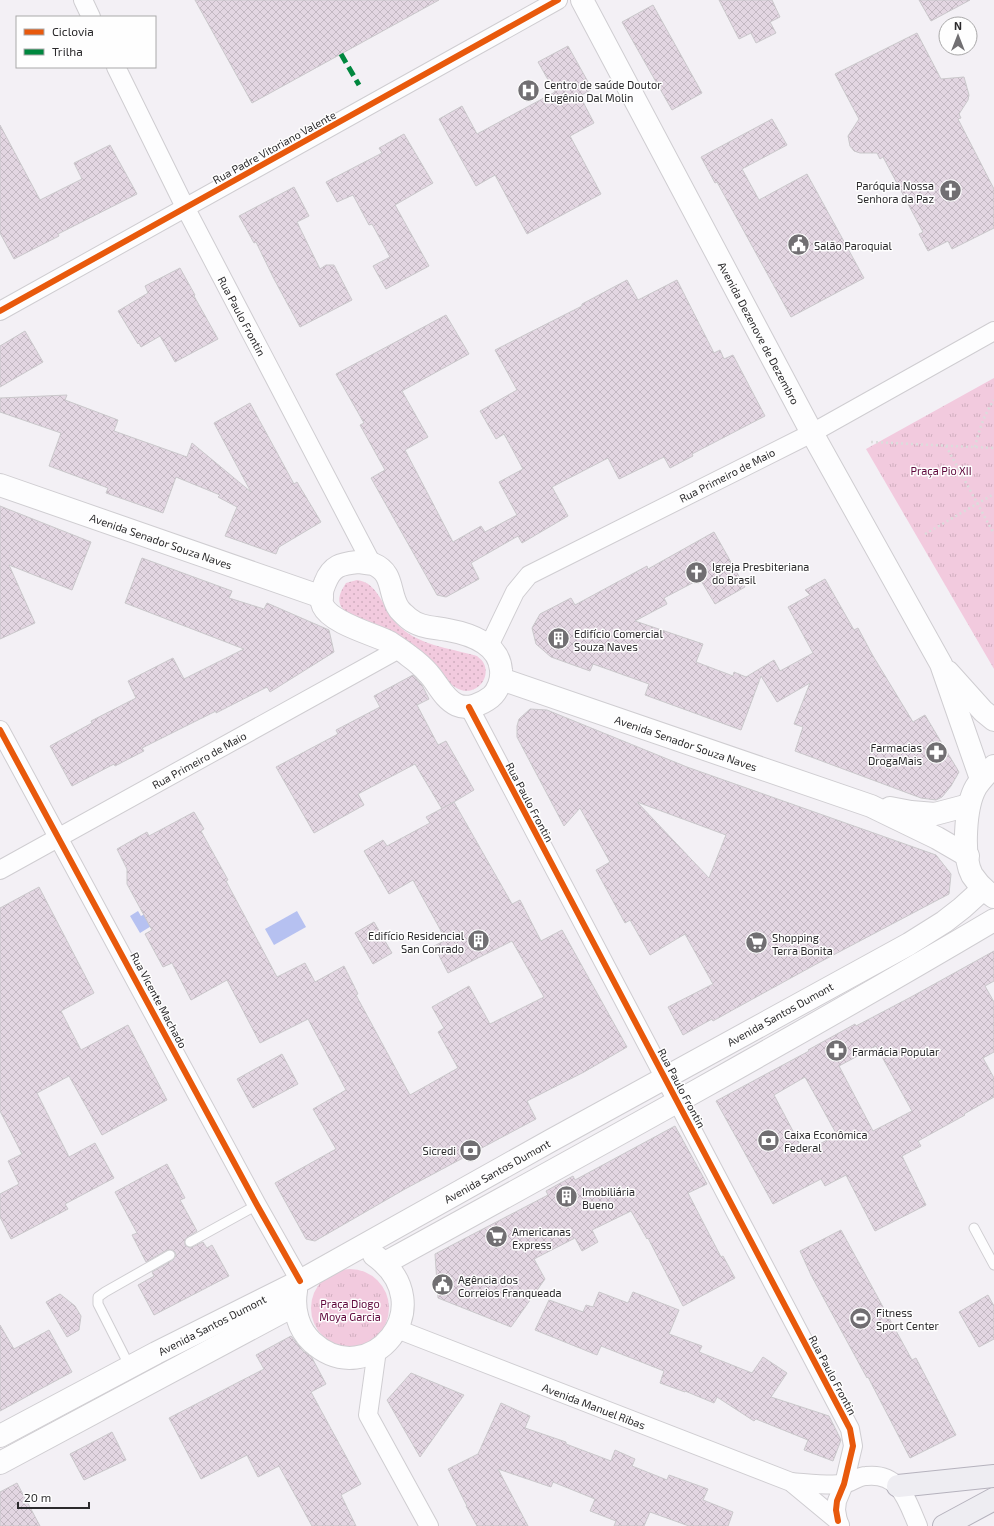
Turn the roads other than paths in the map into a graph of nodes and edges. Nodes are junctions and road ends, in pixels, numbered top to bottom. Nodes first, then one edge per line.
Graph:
1 (83, 0) edge
2 (558, 0) edge
3 (582, 0) edge
4 (91, 16) edge
5 (116, 68) edge
6 (185, 207) junction
7 (0, 311) edge
8 (994, 331) edge
9 (812, 432) junction
10 (0, 485) edge
11 (372, 564) junction
12 (322, 597) junction
13 (489, 646) junction
14 (399, 649) junction
15 (941, 664) junction
16 (502, 679) junction
17 (469, 708) junction
18 (994, 720) edge
19 (0, 730) edge
20 (987, 773) edge
21 (969, 805) junction
22 (871, 806) junction
23 (60, 838) junction
24 (968, 856) junction
25 (0, 870) edge
26 (988, 893) edge
27 (994, 920) edge
28 (665, 1078) junction
29 (678, 1102) junction
30 (257, 1205) junction
31 (974, 1228) dead end
32 (190, 1242) dead end
33 (358, 1249) junction
34 (170, 1255) dead end
35 (385, 1263) junction
36 (994, 1265) edge
37 (300, 1281) junction
38 (295, 1305) junction
39 (397, 1329) junction
40 (377, 1350) junction
41 (130, 1367) junction
42 (0, 1436) edge
43 (0, 1462) edge
44 (994, 1476) edge
45 (791, 1482) junction
46 (844, 1484) junction
47 (898, 1486) junction
48 (994, 1499) edge
49 (840, 1524) edge
50 (429, 1526) edge
51 (918, 1526) edge
52 (944, 1526) edge

1 - 4 street
2 - 6 street, Rua Padre Vitoriano Valente
3 - 9 main road, Avenida Dezenove de Dezembro
5 - 6 street, Rua Paulo Frontin
6 - 7 street, Rua Padre Vitoriano Valente
6 - 11 street, Rua Paulo Frontin
8 - 9 street, Rua Primeiro de Maio
9 - 13 street, Rua Primeiro de Maio
9 - 15 main road, Avenida Dezenove de Dezembro
10 - 12 main road, Avenida Senador Souza Naves
11 - 12 main road
11 - 13 main road
12 - 14 main road
13 - 16 main road
14 - 17 main road
14 - 23 street, Rua Primeiro de Maio
15 - 18 main road, Avenida Dezenove de Dezembro
15 - 20 main road, Avenida Dezenove de Dezembro
16 - 17 main road
16 - 22 main road, Avenida Senador Souza Naves
17 - 28 street, Rua Paulo Frontin
19 - 23 street, Rua Vicente Machado
20 - 21 main road
21 - 22 main road
21 - 24 main road
22 - 24 main road
23 - 25 street, Rua Primeiro de Maio
23 - 30 street, Rua Vicente Machado
24 - 26 main road
26 - 28 main road, Avenida Santos Dumont
27 - 29 main road
28 - 29 street, Rua Paulo Frontin
28 - 33 main road, Avenida Santos Dumont
29 - 35 main road
29 - 46 street, Rua Paulo Frontin
30 - 32 lane
30 - 37 street, Rua Vicente Machado
31 - 36 lane
33 - 35 main road
33 - 37 main road, Avenida Santos Dumont
34 - 41 lane
35 - 39 main road
37 - 38 main road
37 - 41 main road, Avenida Santos Dumont
38 - 40 main road
38 - 43 main road, Avenida Santos Dumont
39 - 40 main road
39 - 45 street, Avenida Manuel Ribas
40 - 50 street
41 - 42 main road, Avenida Santos Dumont
44 - 47 main road
45 - 46 street, Avenida Manuel Ribas
45 - 49 street, Avenida Manuel Ribas
46 - 47 street, Avenida Manuel Ribas
46 - 49 street, Rua Paulo Frontin
47 - 51 street
48 - 52 main road

